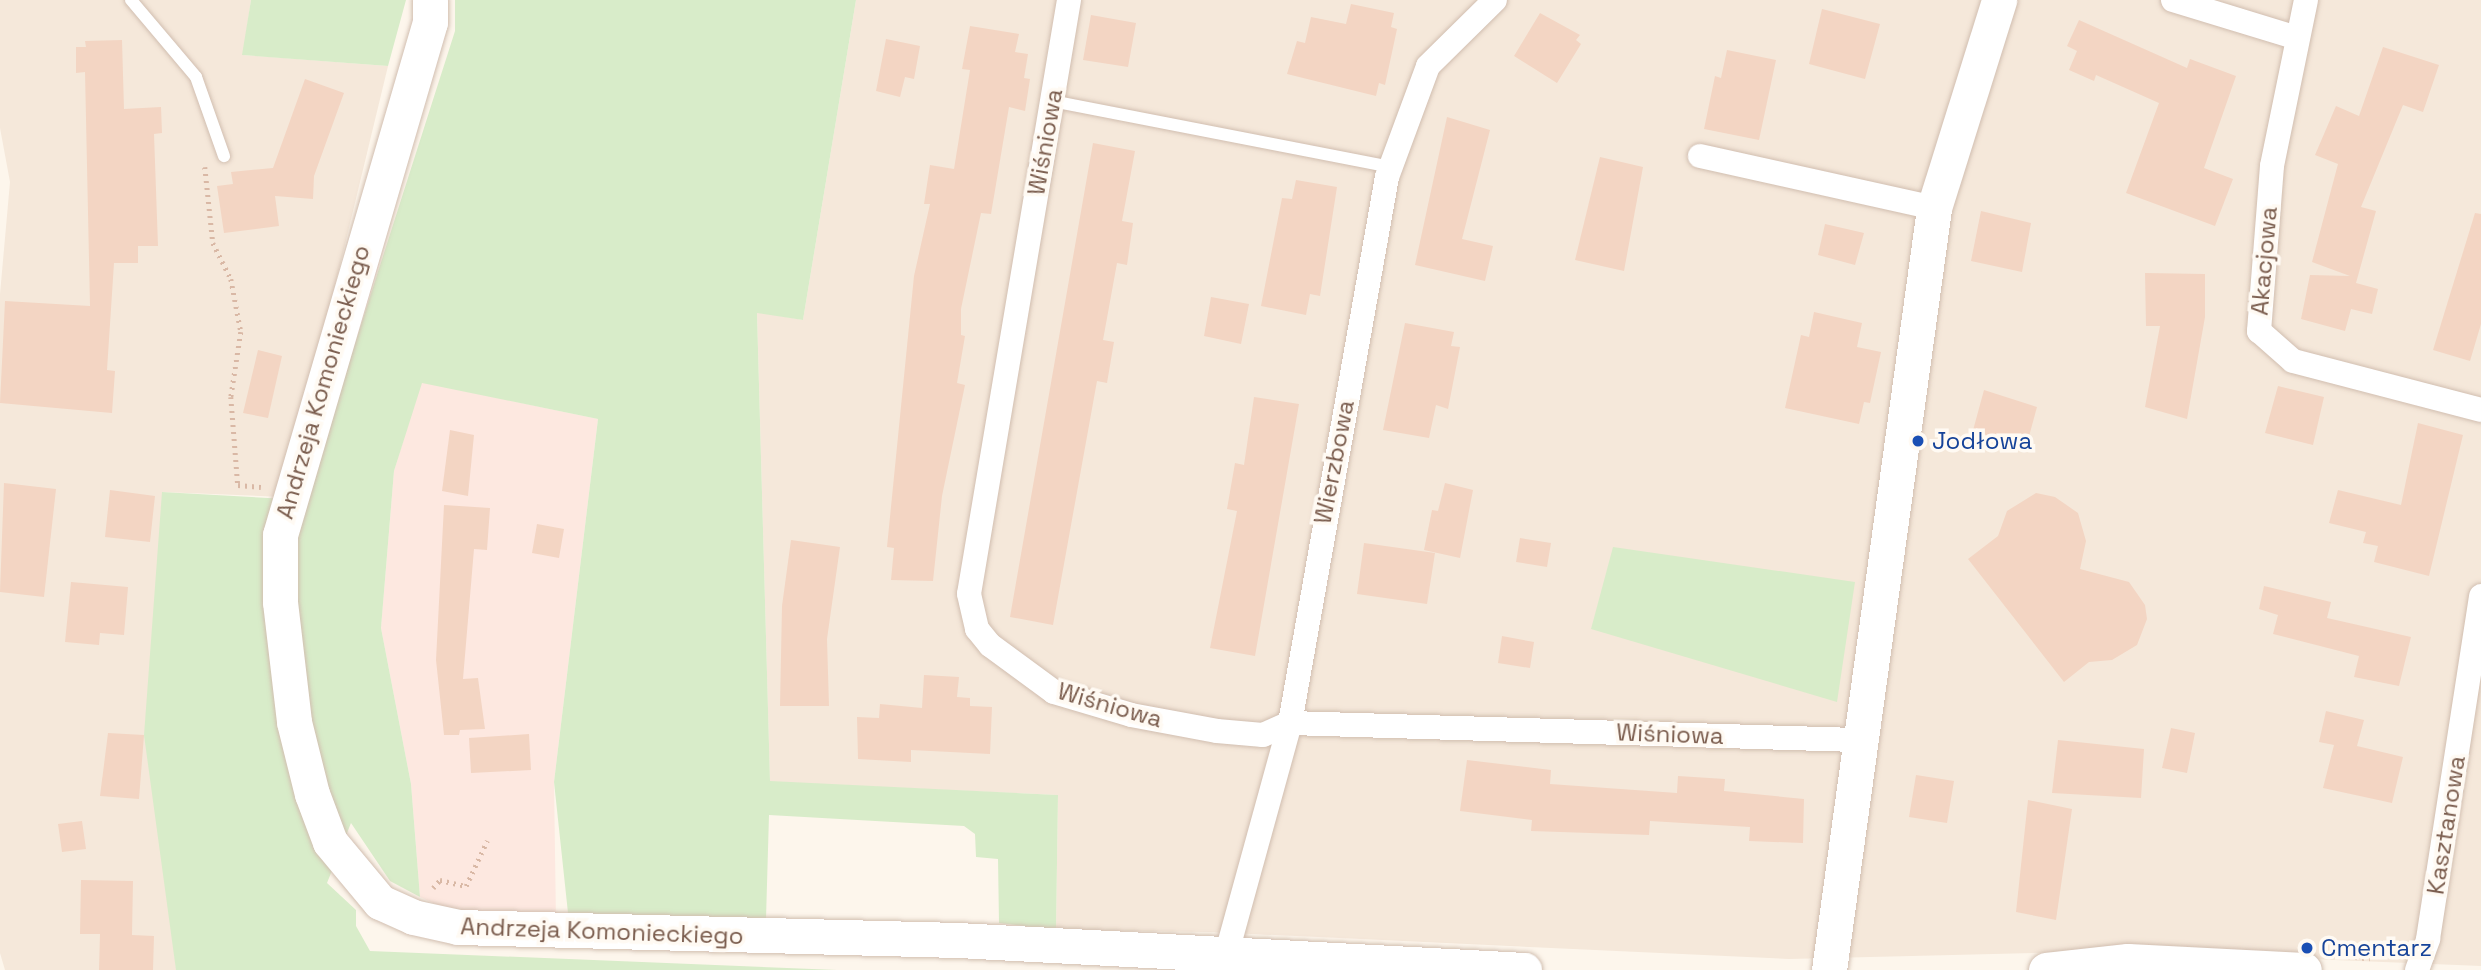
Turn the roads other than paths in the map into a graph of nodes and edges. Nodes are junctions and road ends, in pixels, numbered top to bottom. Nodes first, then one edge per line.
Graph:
1 (131, 0) edge
2 (430, 0) edge
3 (1069, 0) edge
4 (1495, 0) edge
5 (1999, 0) edge
6 (2173, 0) edge
7 (2306, 0) edge
8 (2294, 37) junction
9 (1052, 101) junction
10 (224, 156) dead end
11 (1700, 156) dead end
12 (1390, 167) junction
13 (1934, 208) junction
14 (2481, 411) edge
15 (2481, 596) edge
16 (1290, 723) junction
17 (1856, 740) junction
18 (1227, 952) junction
19 (2317, 963) edge
20 (1524, 970) edge
21 (1829, 970) edge
22 (2046, 970) edge
23 (2417, 970) edge

1 - 10 lane
2 - 18 street, Andrzeja Komonieckiego
3 - 9 street, Wiśniowa
4 - 12 street, Wierzbowa
5 - 13 street
6 - 8 street
7 - 8 street, Akacjowa
8 - 14 street, Akacjowa
9 - 12 lane
9 - 16 street, Wiśniowa
11 - 13 street
12 - 16 street, Wierzbowa
13 - 17 street
15 - 23 street, Kasztanowa
16 - 17 street, Wiśniowa
16 - 18 street, Wierzbowa
17 - 21 street
18 - 20 street, Andrzeja Komonieckiego
19 - 22 street

